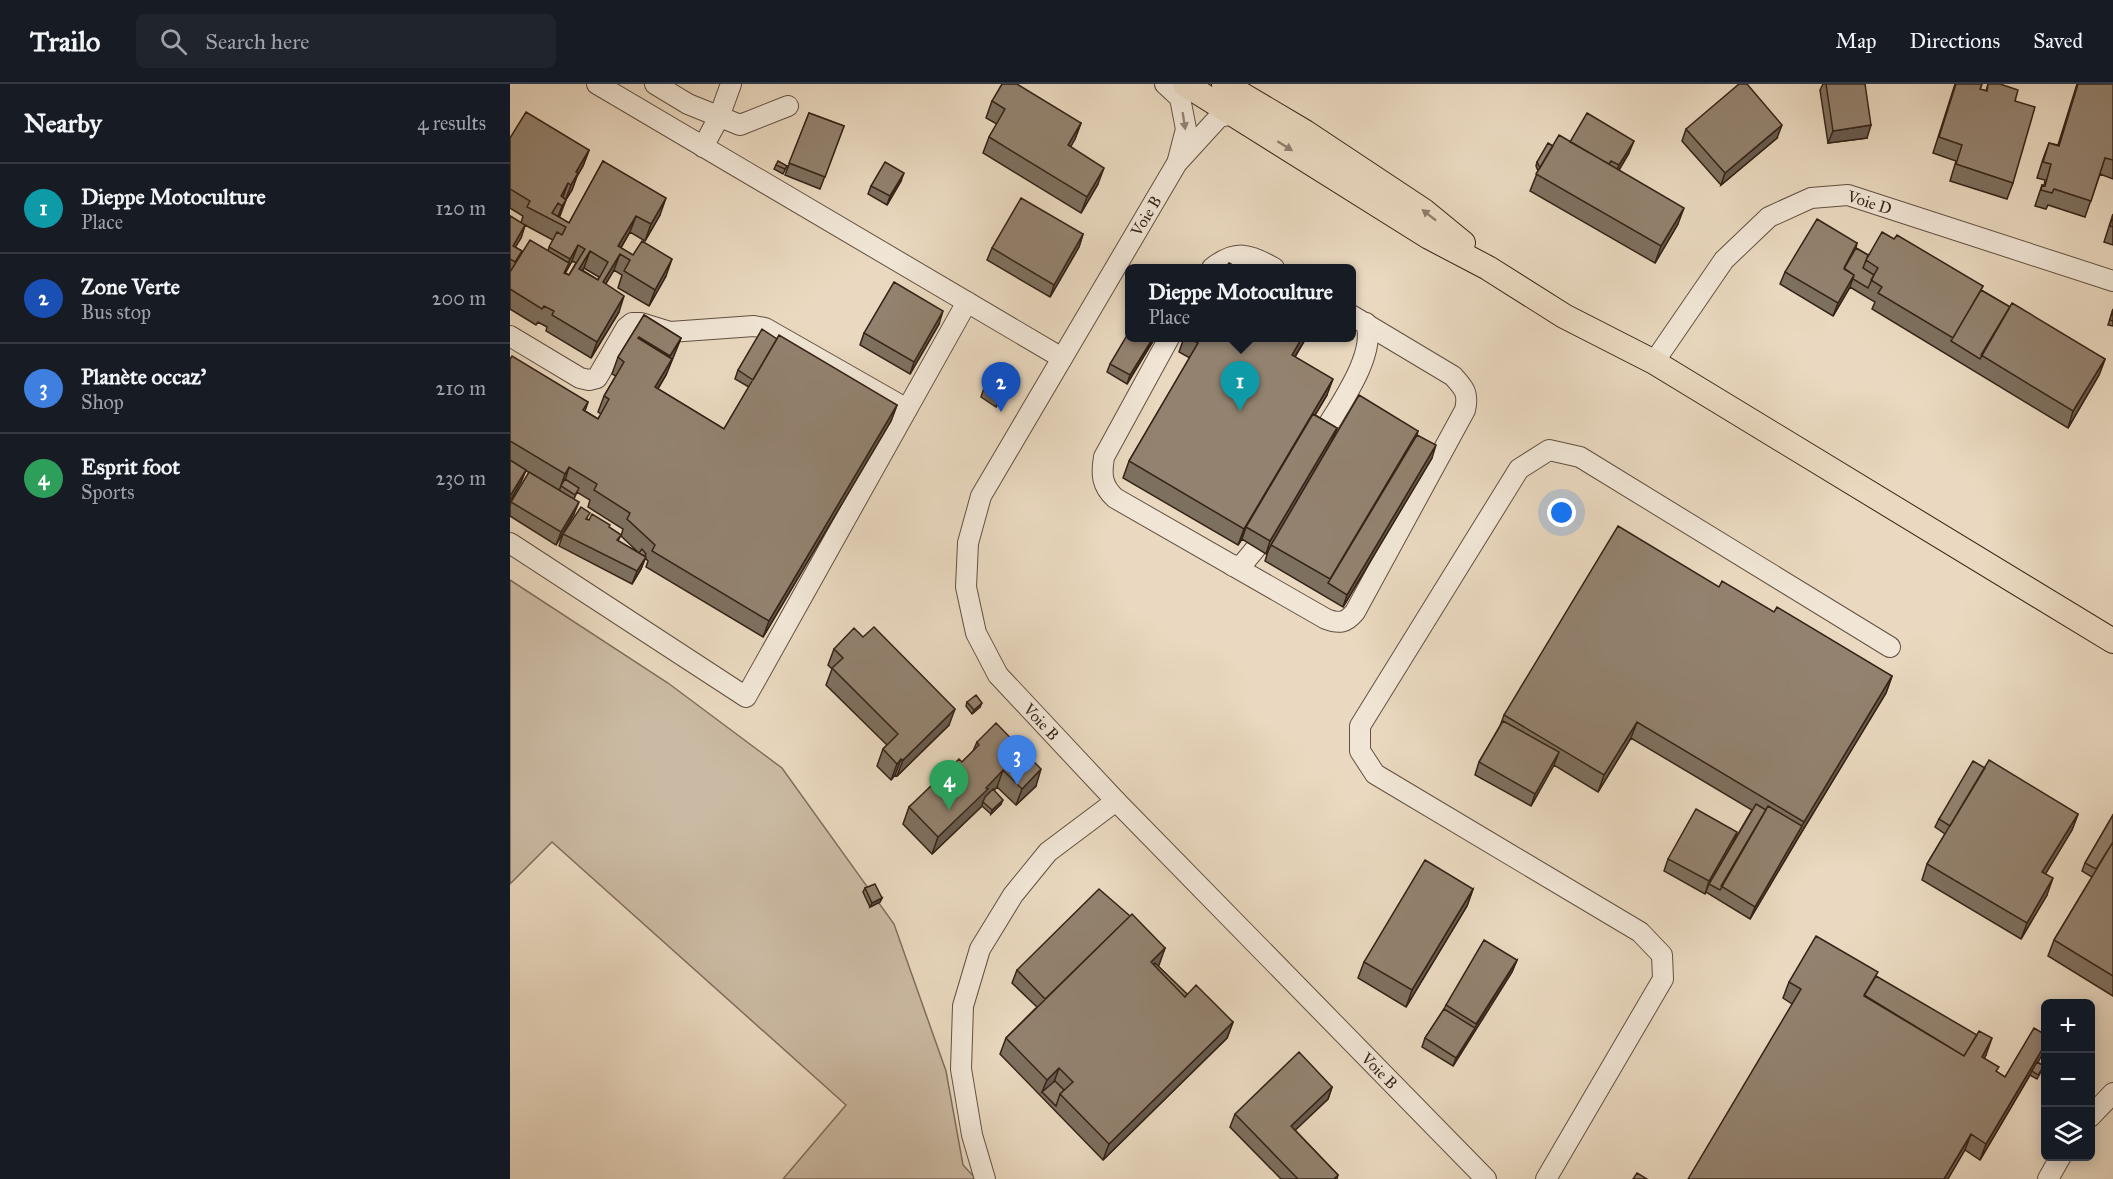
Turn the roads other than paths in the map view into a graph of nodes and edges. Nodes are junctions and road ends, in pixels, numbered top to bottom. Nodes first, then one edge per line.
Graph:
1 (597, 84) edge
2 (655, 84) edge
3 (731, 84) edge
4 (1165, 84) edge
5 (1185, 84) edge
6 (1224, 84) edge
7 (788, 106) dead end
8 (1235, 114) junction
9 (719, 117) junction
10 (704, 147) junction
11 (1177, 163) junction
12 (1125, 264) edge
13 (1219, 264) edge
14 (1267, 264) edge
15 (1123, 268) edge
16 (1488, 268) junction
17 (2113, 282) edge
18 (967, 302) junction
19 (1358, 319) edge
20 (510, 336) edge
21 (1166, 342) edge
22 (1062, 358) junction
23 (1654, 362) junction
24 (907, 409) junction
25 (1322, 435) edge
26 (510, 543) edge
27 (1256, 548) edge
28 (1233, 566) junction
29 (2113, 641) edge
30 (1890, 646) dead end
31 (1116, 801) junction
32 (2113, 1094) edge
33 (2095, 1113) edge
34 (2058, 1161) edge
35 (985, 1179) edge
36 (1486, 1179) edge
37 (1546, 1179) edge
38 (2048, 1179) edge

1 - 10 lane
2 - 9 lane
3 - 9 lane
4 -> 11 lane, Voie B
5 - 8 main road
16 -> 6 main road
7 - 9 lane
8 - 11 lane, Voie B
8 -> 16 main road
9 - 10 lane
10 - 18 lane
11 - 12 lane, Voie B
13 - 14 lane
15 - 22 lane, Voie B
16 - 23 main road
17 - 23 lane, Voie D
18 - 22 lane
18 - 24 lane
19 - 25 lane
19 - 28 lane
20 - 24 lane
21 - 28 lane
22 - 31 lane, Voie B
23 - 29 main road
24 - 26 lane
27 - 28 lane
30 - 37 lane
31 - 35 lane
31 - 36 lane, Voie B
32 - 33 lane
34 - 38 lane

